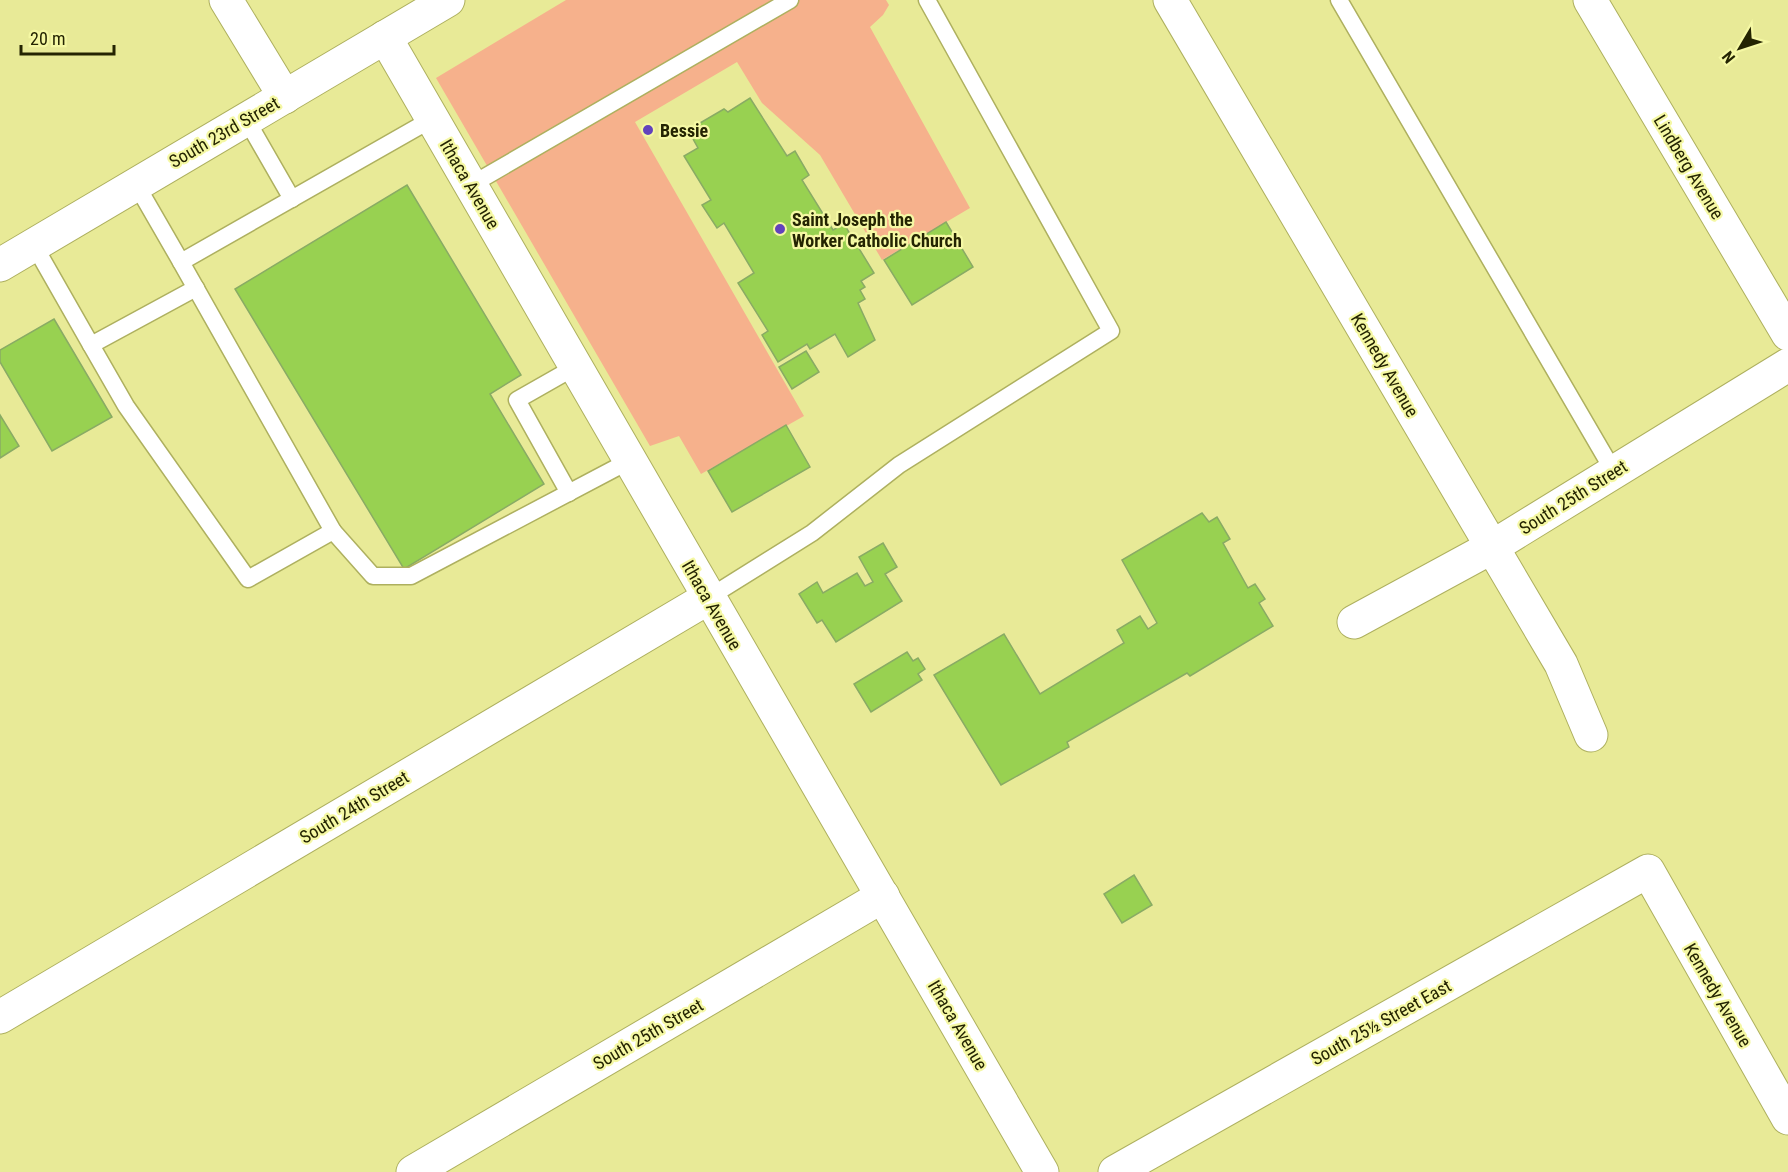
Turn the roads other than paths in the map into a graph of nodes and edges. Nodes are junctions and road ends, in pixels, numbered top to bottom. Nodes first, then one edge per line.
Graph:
1 (226, 0) edge
2 (448, 0) edge
3 (790, 0) edge
4 (927, 0) edge
5 (1170, 0) edge
6 (1339, 0) edge
7 (1590, 0) edge
8 (385, 37) junction
9 (285, 97) junction
10 (246, 119) junction
11 (432, 119) junction
12 (136, 184) junction
13 (471, 185) junction
14 (292, 199) junction
15 (34, 245) junction
16 (181, 262) junction
17 (0, 265) edge
18 (196, 288) junction
19 (1788, 334) edge
20 (91, 345) junction
21 (1788, 365) edge
22 (575, 367) junction
23 (629, 461) junction
24 (1614, 472) junction
25 (569, 493) junction
26 (333, 531) junction
27 (1492, 547) junction
28 (708, 598) junction
29 (1354, 622) dead end
30 (1591, 735) dead end
31 (1647, 871) joint
32 (883, 896) junction
33 (0, 1017) edge
34 (1788, 1118) edge
35 (413, 1172) edge
36 (1042, 1172) edge
37 (1115, 1172) edge

1 - 9 street
2 - 8 street, South 23rd Street
3 - 13 lane
4 - 28 lane
5 - 27 street, Kennedy Avenue
6 - 24 lane
7 - 19 street, Lindberg Avenue
8 - 9 street, South 23rd Street
8 - 11 street, Ithaca Avenue
9 - 10 street, South 23rd Street
10 - 12 street, South 23rd Street
10 - 14 lane
11 - 13 street, Ithaca Avenue
11 - 14 lane
12 - 15 street, South 23rd Street
12 - 16 lane
13 - 22 street, Ithaca Avenue
14 - 16 lane
15 - 17 street, South 23rd Street
15 - 20 lane
16 - 18 lane
18 - 20 lane
18 - 26 lane
20 - 26 lane
21 - 24 street, South 25th Street
22 - 23 street, Ithaca Avenue
22 - 25 lane
23 - 25 lane
23 - 28 street, Ithaca Avenue
24 - 27 street, South 25th Street
25 - 26 lane
27 - 29 street, South 25th Street
27 - 30 street, Kennedy Avenue
28 - 32 street, Ithaca Avenue
28 - 33 street, South 24th Street
31 - 34 street, Kennedy Avenue
31 - 37 street, South 25½ Street East
32 - 35 street, South 25th Street
32 - 36 street, Ithaca Avenue

